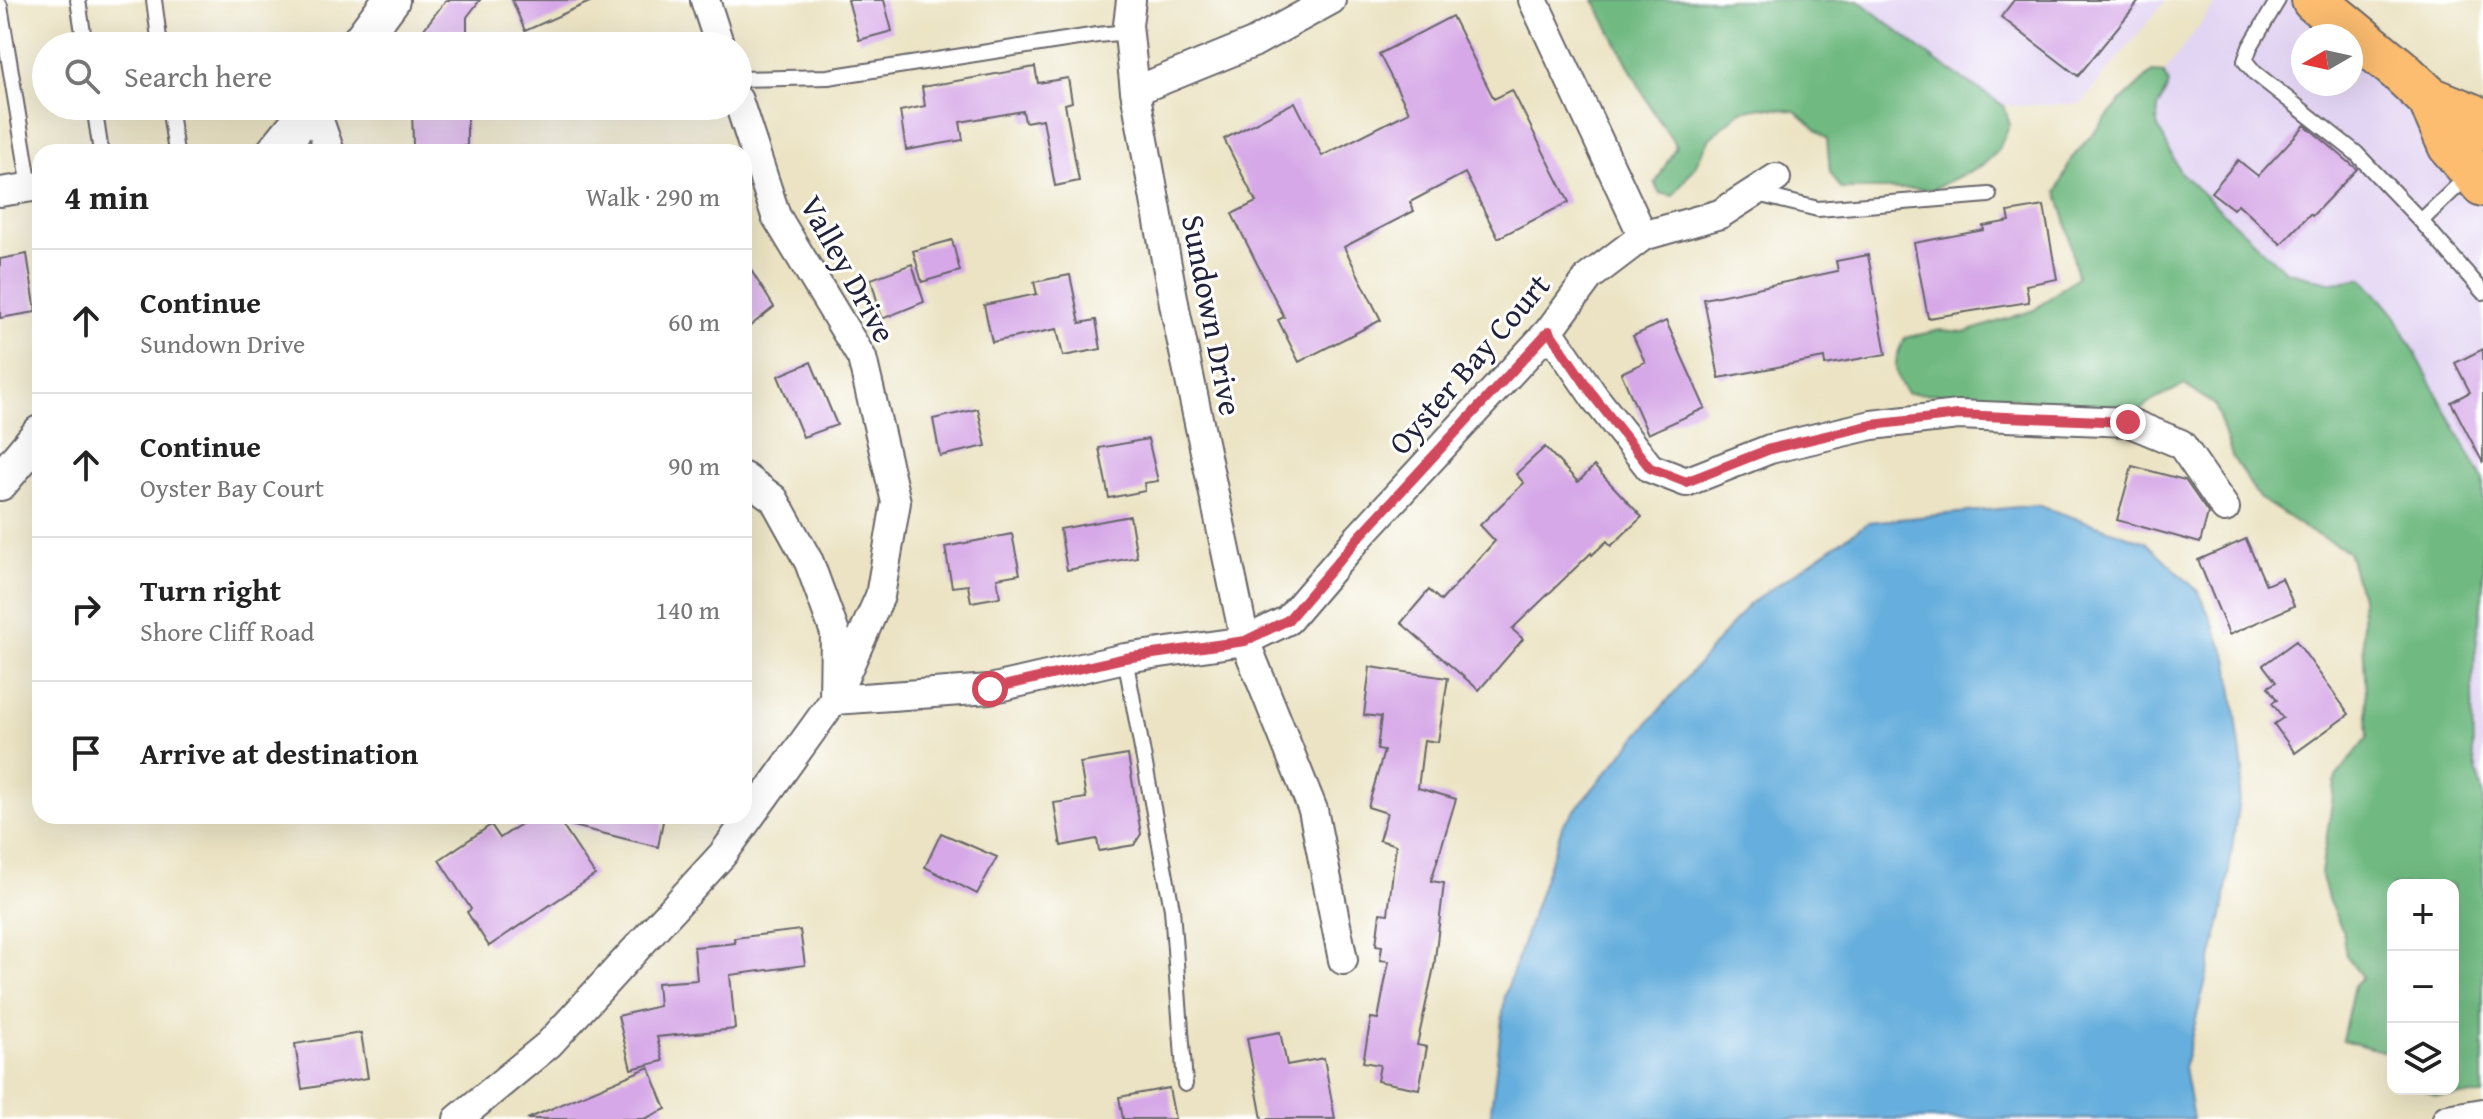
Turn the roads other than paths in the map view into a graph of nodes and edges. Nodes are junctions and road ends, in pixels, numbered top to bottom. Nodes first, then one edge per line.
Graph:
1 (78, 0) edge
2 (154, 0) edge
3 (391, 0) edge
4 (705, 0) edge
5 (1131, 0) edge
6 (1331, 0) edge
7 (1533, 0) edge
8 (2278, 0) edge
9 (2314, 0) edge
10 (0, 6) edge
11 (83, 32) edge
12 (158, 32) edge
13 (367, 32) edge
14 (715, 32) edge
15 (1128, 32) junction
16 (752, 79) edge
17 (1135, 91) junction
18 (2430, 99) junction
19 (96, 120) edge
20 (171, 120) edge
21 (300, 120) edge
22 (318, 120) edge
23 (745, 120) edge
24 (2483, 127) edge
25 (100, 144) edge
26 (175, 144) edge
27 (277, 144) edge
28 (327, 144) edge
29 (32, 171) edge
30 (2478, 178) edge
31 (1764, 186) joint
32 (32, 187) edge
33 (0, 192) edge
34 (1989, 195) dead end
35 (2421, 221) junction
36 (1643, 236) junction
37 (2483, 292) edge
38 (1549, 331) junction
39 (32, 444) edge
40 (0, 482) edge
41 (752, 483) edge
42 (2225, 508) dead end
43 (1245, 641) junction
44 (1125, 658) junction
45 (834, 700) junction
46 (752, 814) edge
47 (745, 824) edge
48 (1343, 960) dead end
49 (1185, 1084) dead end
50 (2483, 1113) edge
51 (458, 1119) edge
52 (2447, 1119) edge

1 - 11 lane
2 - 12 lane
3 - 13 street
4 - 14 street
5 - 15 street, Sundown Drive
6 - 17 street
7 - 36 street
8 - 35 lane
9 - 18 main road
10 - 29 lane
15 - 16 lane
15 - 17 street, Sundown Drive
17 - 43 street, Sundown Drive
18 - 24 main road
18 - 30 main road
19 - 25 lane
20 - 26 lane
21 - 27 street
22 - 28 street
23 - 45 street, Valley Drive
30 - 35 lane
31 - 34 lane
31 - 36 street, Oyster Bay Court
32 - 33 street
35 - 37 lane
36 - 38 street, Oyster Bay Court
38 - 42 street
38 - 43 street, Oyster Bay Court
39 - 40 street
41 - 45 street
43 - 44 street
43 - 48 street, Sundown Drive
44 - 45 street
44 - 49 lane
45 - 46 street, Valley Drive
47 - 51 street, Valley Drive
50 - 52 street

